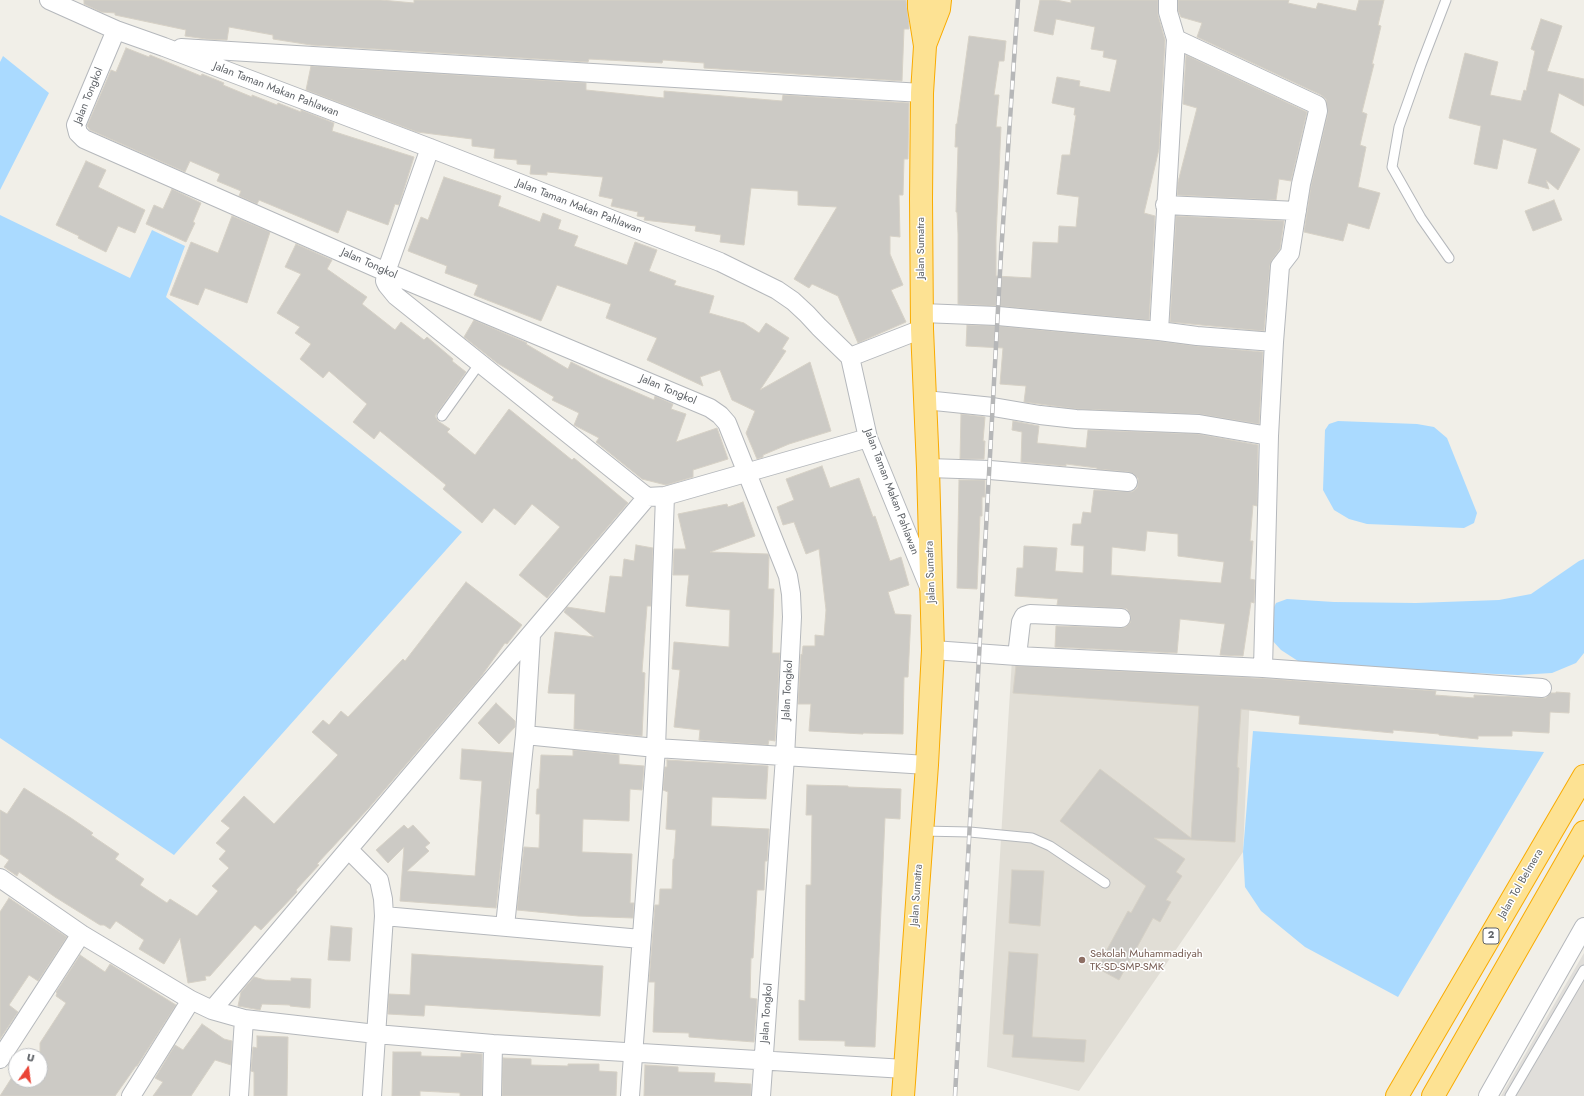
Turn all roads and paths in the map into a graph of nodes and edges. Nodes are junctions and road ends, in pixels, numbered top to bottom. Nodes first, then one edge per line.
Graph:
1 (49, 0) edge
2 (920, 0) edge
3 (940, 0) edge
4 (1168, 0) edge
5 (1446, 0) edge
6 (116, 30) junction
7 (1176, 39) junction
8 (925, 46) junction
9 (164, 47) junction
10 (922, 93) junction
11 (430, 148) junction
12 (1165, 205) junction
13 (1297, 211) junction
14 (1449, 258) dead end
15 (386, 272) junction
16 (922, 321) junction
17 (1159, 331) junction
18 (1274, 342) junction
19 (850, 357) junction
20 (480, 363) junction
21 (925, 400) junction
22 (442, 416) dead end
23 (1269, 436) junction
24 (868, 438) junction
25 (928, 468) junction
26 (748, 473) junction
27 (1128, 482) dead end
28 (665, 496) junction
29 (647, 497) junction
30 (932, 596) junction
31 (1121, 618) dead end
32 (531, 635) junction
33 (933, 650) junction
34 (1017, 656) junction
35 (1263, 668) junction
36 (1542, 688) dead end
37 (525, 735) junction
38 (656, 748) junction
39 (785, 757) junction
40 (927, 765) junction
41 (1584, 776) edge
42 (922, 830) junction
43 (1584, 832) edge
44 (348, 850) junction
45 (0, 878) edge
46 (1105, 883) dead end
47 (384, 916) junction
48 (505, 926) junction
49 (1584, 926) edge
50 (81, 934) junction
51 (641, 939) junction
52 (1584, 970) edge
53 (190, 1000) junction
54 (212, 1010) junction
55 (244, 1019) junction
56 (376, 1034) junction
57 (493, 1044) junction
58 (633, 1052) junction
59 (0, 1059) edge
60 (763, 1062) junction
61 (905, 1069) junction
62 (131, 1096) edge
63 (239, 1096) edge
64 (372, 1096) edge
65 (492, 1096) edge
66 (630, 1096) edge
67 (761, 1096) edge
68 (903, 1096) edge
69 (1398, 1096) edge
70 (1433, 1096) edge
71 (1488, 1096) edge
72 (1510, 1096) edge

1 - 6 street, Jalan Taman Makan Pahlawan
2 - 8 highway, Jalan Sumatra
3 - 8 highway, Jalan Sumatra
4 - 7 street
5 - 14 lane
6 - 9 street, Jalan Taman Makan Pahlawan
6 - 15 street, Jalan Tongkol
7 - 12 street
7 - 13 street
8 - 10 highway, Jalan Sumatra
9 - 10 street
9 - 11 street, Jalan Taman Makan Pahlawan
10 - 16 highway, Jalan Sumatra
11 - 15 street
11 - 19 street, Jalan Taman Makan Pahlawan
12 - 13 street
12 - 17 street
13 - 18 street
15 - 20 street
15 - 26 street, Jalan Tongkol
16 - 17 street
16 - 19 street
16 - 21 highway, Jalan Sumatra
17 - 18 street
18 - 23 street
19 - 24 street, Jalan Taman Makan Pahlawan
20 - 22 lane
20 - 29 street
21 - 23 street
21 - 25 highway, Jalan Sumatra
23 - 35 street
24 - 26 street
24 - 30 street, Jalan Taman Makan Pahlawan
25 - 27 street
25 - 30 highway, Jalan Sumatra
26 - 28 street
26 - 39 street, Jalan Tongkol
28 - 29 street
28 - 38 street
29 - 32 street
30 - 33 highway, Jalan Sumatra
31 - 34 street
32 - 37 street
32 - 44 street
33 - 34 street
33 - 40 highway, Jalan Sumatra
34 - 35 street
35 - 36 street
37 - 38 street
37 - 48 street
38 - 39 street
38 - 51 street
39 - 40 street
39 - 60 street, Jalan Tongkol
40 - 42 highway, Jalan Sumatra
41 - 69 highway, Jalan Tol Belmera / 2
42 - 46 lane
42 - 61 highway, Jalan Sumatra
43 - 70 highway
44 - 47 street
44 - 54 street
45 - 50 street
47 - 48 street
47 - 56 street
48 - 51 street
49 - 71 street
50 - 53 street
50 - 59 street
51 - 58 street
52 - 72 lane
53 - 54 street
53 - 62 street
54 - 55 street
55 - 56 street
55 - 63 street
56 - 57 street
56 - 64 street
57 - 58 street
57 - 65 street
58 - 60 street
58 - 66 street
60 - 61 street
60 - 67 street, Jalan Tongkol
61 - 68 highway, Jalan Sumatra

